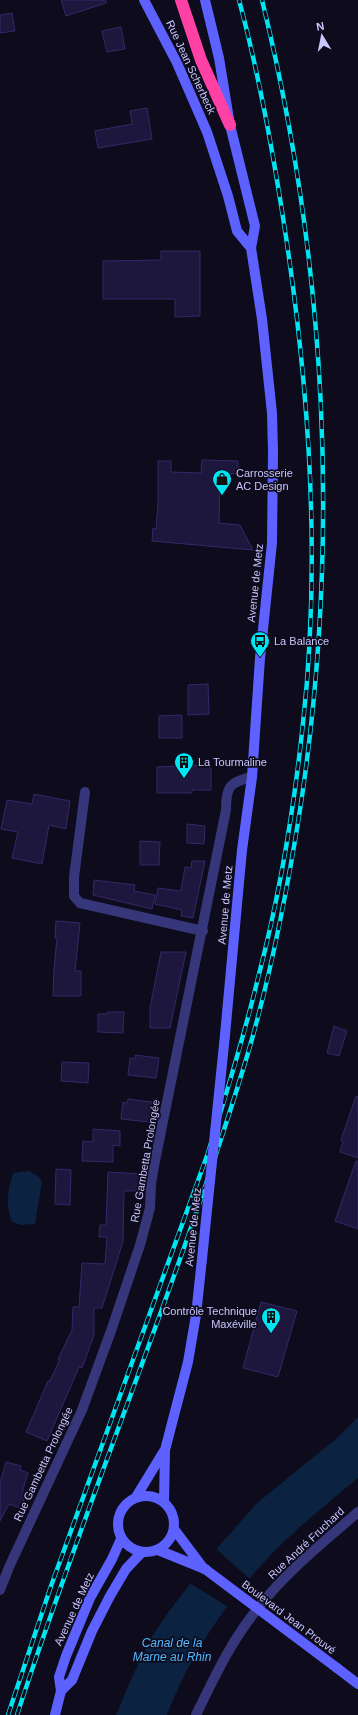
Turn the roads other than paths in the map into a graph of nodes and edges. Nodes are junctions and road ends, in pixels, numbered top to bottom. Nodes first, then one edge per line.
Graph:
1 (144, 0) edge
2 (181, 0) edge
3 (205, 0) edge
4 (230, 125) junction
5 (251, 248) junction
6 (252, 777) junction
7 (85, 792) dead end
8 (202, 931) junction
9 (165, 1450) junction
10 (136, 1497) junction
11 (164, 1502) junction
12 (358, 1512) edge
13 (174, 1529) junction
14 (121, 1539) junction
15 (158, 1550) junction
16 (142, 1552) junction
17 (205, 1569) junction
18 (0, 1590) edge
19 (358, 1684) edge
20 (61, 1691) junction
21 (55, 1715) edge
22 (196, 1715) edge

1 - 5 main road, Rue Jean Scherbeck
2 - 4 highway
3 - 4 main road
4 - 5 main road
5 - 6 main road, Avenue de Metz
6 - 8 street, Rue Gambetta Prolongée
6 - 9 main road, Avenue de Metz, bridge
7 - 8 street
8 - 18 street, Rue Gambetta Prolongée
9 - 10 main road, Avenue de Metz
9 - 11 main road, Avenue de Metz
10 - 11 main road
10 - 14 main road
11 - 13 main road
12 - 22 street, Rue André Fruchard
13 - 15 main road
13 - 17 main road, Boulevard Jean Prouvé
14 - 16 main road
14 - 20 main road, Avenue de Metz
15 - 16 main road
15 - 17 main road, Boulevard Jean Prouvé
16 - 20 main road, Avenue de Metz
17 - 19 main road, Boulevard Jean Prouvé, bridge
20 - 21 main road, Avenue de Metz

